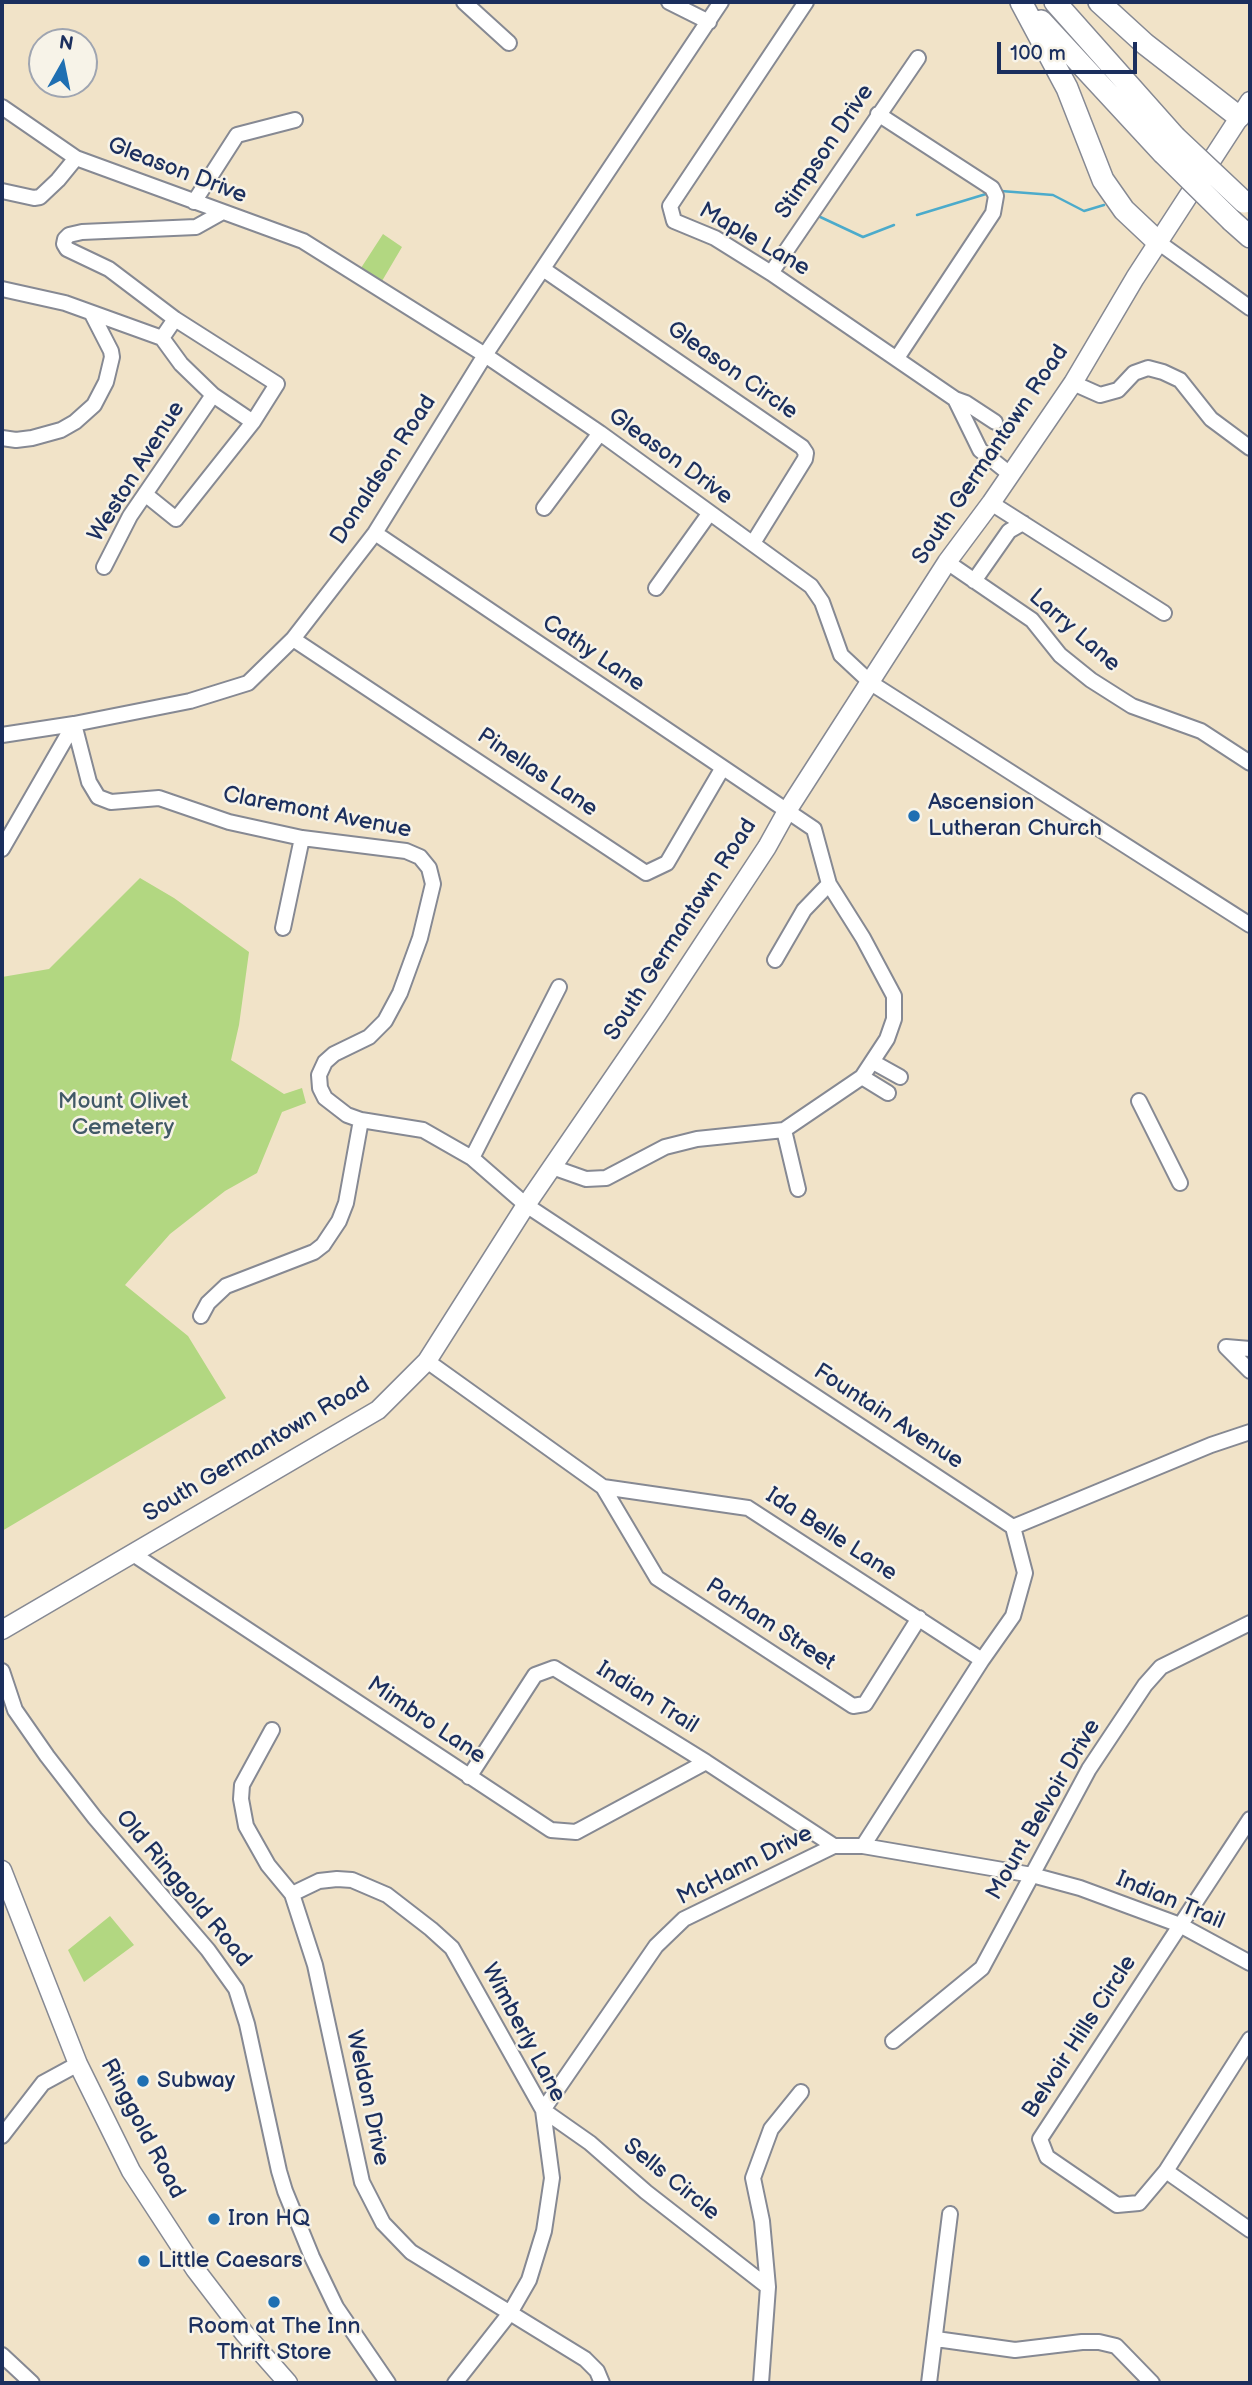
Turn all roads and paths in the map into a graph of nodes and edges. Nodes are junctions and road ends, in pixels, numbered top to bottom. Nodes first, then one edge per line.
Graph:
1 (464, 2) edge
2 (669, 2) edge
3 (721, 2) edge
4 (806, 2) edge
5 (1022, 2) edge
6 (1055, 2) edge
7 (1099, 2) edge
8 (709, 22) junction
9 (509, 43) dead end
10 (918, 58) dead end
11 (2, 107) edge
12 (878, 114) junction
13 (1247, 116) edge
14 (295, 120) dead end
15 (1169, 145) junction
16 (76, 158) junction
17 (2, 191) edge
18 (194, 202) junction
19 (1247, 204) edge
20 (221, 213) junction
21 (1250, 237) edge
22 (1158, 242) junction
23 (543, 269) junction
24 (771, 273) junction
25 (2, 289) edge
26 (1250, 308) edge
27 (92, 314) junction
28 (175, 319) junction
29 (162, 338) junction
30 (485, 355) junction
31 (897, 358) junction
32 (1073, 383) junction
33 (213, 394) junction
34 (955, 399) junction
35 (253, 422) junction
36 (995, 422) dead end
37 (600, 433) junction
38 (2, 438) edge
39 (1250, 449) edge
40 (1011, 475) junction
41 (145, 494) junction
42 (991, 503) junction
43 (544, 508) dead end
44 (709, 514) junction
45 (1023, 523) junction
46 (374, 533) junction
47 (753, 543) junction
48 (947, 562) junction
49 (104, 567) dead end
50 (974, 581) junction
51 (656, 588) dead end
52 (1164, 612) dead end
53 (293, 639) junction
54 (871, 683) junction
55 (74, 724) junction
56 (2, 735) edge
57 (1250, 763) edge
58 (722, 769) junction
59 (787, 811) junction
60 (302, 838) junction
61 (2, 849) edge
62 (830, 884) junction
63 (1250, 925) edge
64 (283, 928) dead end
65 (775, 960) dead end
66 (559, 987) dead end
67 (873, 1062) junction
68 (862, 1077) junction
69 (900, 1077) dead end
70 (888, 1093) dead end
71 (1139, 1101) dead end
72 (360, 1120) junction
73 (784, 1130) junction
74 (471, 1158) junction
75 (552, 1167) junction
76 (1180, 1183) dead end
77 (798, 1189) dead end
78 (526, 1205) junction
79 (201, 1315) dead end
80 (1250, 1341) edge
81 (1232, 1347) junction
82 (1250, 1349) edge
83 (427, 1361) junction
84 (1250, 1371) edge
85 (1250, 1432) edge
86 (603, 1487) junction
87 (1013, 1527) junction
88 (133, 1554) junction
89 (919, 1618) junction
90 (1250, 1623) edge
91 (2, 1630) edge
92 (982, 1660) junction
93 (2, 1671) edge
94 (272, 1730) dead end
95 (706, 1762) junction
96 (469, 1777) junction
97 (1250, 1819) edge
98 (834, 1846) junction
99 (863, 1846) junction
100 (2, 1870) edge
101 (1032, 1875) junction
102 (292, 1894) junction
103 (1180, 1925) junction
104 (1250, 1964) edge
105 (1250, 2039) edge
106 (893, 2040) dead end
107 (79, 2064) junction
108 (801, 2092) dead end
109 (543, 2110) junction
110 (2, 2136) edge
111 (1167, 2171) junction
112 (950, 2214) dead end
113 (1250, 2230) edge
114 (768, 2287) junction
115 (509, 2312) junction
116 (936, 2339) junction
117 (2, 2355) edge
118 (32, 2383) edge
119 (288, 2383) edge
120 (388, 2383) edge
121 (455, 2383) edge
122 (602, 2383) edge
123 (761, 2383) edge
124 (929, 2383) edge
125 (1152, 2383) edge

1 - 9 street
2 - 8 street
3 - 8 street, Donaldson Road
4 - 24 street, Maple Lane
5 - 15 highway
5 - 22 highway
6 - 15 highway
7 - 13 highway
8 - 23 street, Donaldson Road
10 - 12 street, Stimpson Drive
11 - 16 street, Gleason Drive
12 - 24 street, Stimpson Drive
12 - 31 street
13 - 22 main road, South Germantown Road
14 - 18 street
15 - 19 highway, bridge
15 - 21 highway, bridge
16 - 17 street
16 - 18 street, Gleason Drive
18 - 20 street, Gleason Drive
20 - 28 street
20 - 30 street, Gleason Drive
22 - 26 street
22 - 32 main road, South Germantown Road
23 - 30 street, Donaldson Road
23 - 47 street, Gleason Circle
24 - 31 street, Maple Lane
25 - 27 street
27 - 29 street
27 - 38 street
28 - 29 street
28 - 35 street
29 - 33 street, Weston Avenue
30 - 37 street, Gleason Drive
30 - 46 street, Donaldson Road
31 - 34 street, Maple Lane
32 - 39 street
32 - 40 main road, South Germantown Road
33 - 35 street
33 - 41 street, Weston Avenue
34 - 36 street, Maple Lane
34 - 40 street, Maple Lane
35 - 41 street
37 - 43 street
37 - 44 street, Gleason Drive
40 - 42 main road, South Germantown Road
41 - 49 street, Weston Avenue
42 - 45 street
42 - 48 main road, South Germantown Road
44 - 47 street, Gleason Drive
44 - 51 street
45 - 50 street
45 - 52 street
46 - 53 street, Donaldson Road
46 - 58 street, Cathy Lane
47 - 54 street, Gleason Drive
48 - 50 street, Larry Lane
48 - 54 main road, South Germantown Road
50 - 57 street, Larry Lane
53 - 55 street, Donaldson Road
53 - 58 street, Pinellas Lane
54 - 59 main road, South Germantown Road
54 - 63 street, Gleason Drive
55 - 56 street, Donaldson Road
55 - 60 street, Claremont Avenue
55 - 61 street
58 - 59 street, Cathy Lane
59 - 62 street, Cathy Lane
59 - 75 main road, South Germantown Road
60 - 64 street
60 - 72 street, Claremont Avenue
62 - 65 street
62 - 67 street, Cathy Lane
66 - 74 street
67 - 68 street, Cathy Lane
67 - 69 street
68 - 70 street
68 - 73 street, Cathy Lane
71 - 76 street
72 - 74 street, Claremont Avenue
72 - 79 street
73 - 75 street
73 - 77 street
74 - 78 street, Claremont Avenue
75 - 78 main road, South Germantown Road
78 - 83 main road, South Germantown Road
78 - 87 street, Fountain Avenue
80 - 81 street
81 - 82 street
81 - 84 street
83 - 86 street, Ida Belle Lane
83 - 88 main road, South Germantown Road
85 - 87 street
86 - 89 street, Ida Belle Lane
86 - 89 street, Parham Street
87 - 92 street
88 - 91 main road, South Germantown Road
88 - 96 street, Mimbro Lane
89 - 92 street, Ida Belle Lane
90 - 101 street, Mount Belvoir Drive
92 - 99 street
93 - 120 street, Old Ringgold Road
94 - 102 street, Weldon Drive
95 - 96 street, Mimbro Lane
95 - 96 street, Indian Trail
95 - 98 street, Indian Trail
97 - 103 street, Belvoir Hills Circle
98 - 99 street, McHann Drive
98 - 109 street, McHann Drive
99 - 101 street, Indian Trail
100 - 107 main road, Ringgold Road
101 - 103 street, Indian Trail
101 - 106 street, Mount Belvoir Drive
102 - 109 street, Wimberly Lane
102 - 115 street, Weldon Drive
103 - 104 street, Indian Trail
103 - 111 street, Belvoir Hills Circle
105 - 111 street
107 - 110 street
107 - 119 main road, Ringgold Road
108 - 114 street
109 - 114 street, Sells Circle
109 - 115 street, Wimberly Lane
111 - 113 street
112 - 116 street
114 - 123 street
115 - 121 street, Wimberly Lane
115 - 122 street, Weldon Drive
116 - 124 street
116 - 125 street
117 - 118 street

